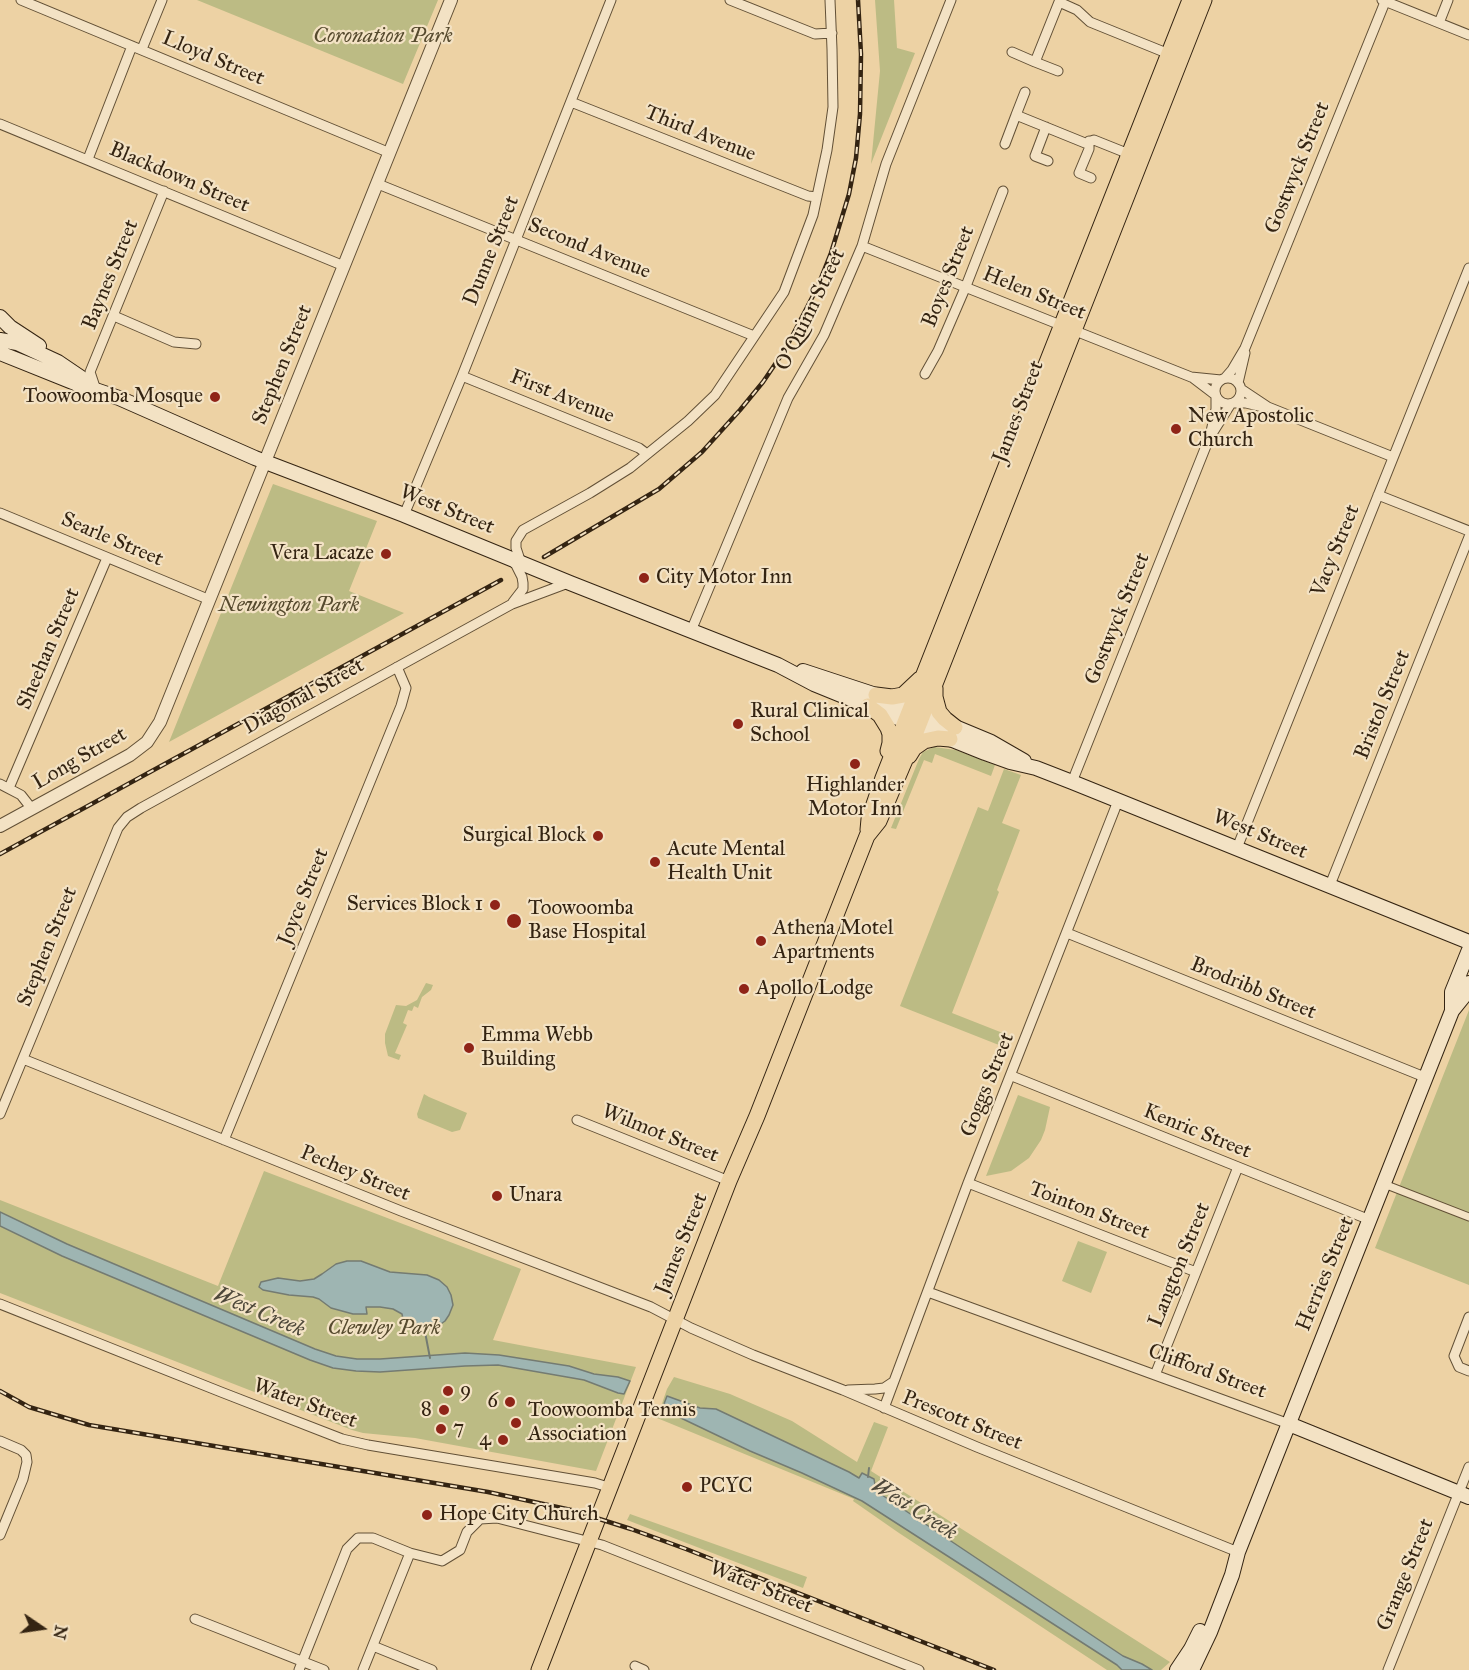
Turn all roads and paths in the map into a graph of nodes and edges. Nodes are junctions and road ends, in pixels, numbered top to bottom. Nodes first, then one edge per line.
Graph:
1 (21, 0) edge
2 (162, 0) edge
3 (451, 0) edge
4 (611, 0) edge
5 (730, 0) edge
6 (830, 0) edge
7 (951, 0) edge
8 (1190, 0) edge
9 (1204, 0) edge
10 (1448, 0) edge
11 (1383, 1) edge
12 (1439, 22) junction
13 (832, 33) junction
14 (1469, 34) edge
15 (132, 46) junction
16 (142, 50) junction
17 (1012, 52) dead end
18 (1169, 54) junction
19 (1035, 62) junction
20 (1058, 71) dead end
21 (1025, 92) dead end
22 (571, 102) junction
23 (1016, 114) junction
24 (0, 123) edge
25 (1046, 127) junction
26 (1089, 141) junction
27 (1005, 144) dead end
28 (390, 153) junction
29 (1129, 154) junction
30 (88, 159) junction
31 (1048, 161) dead end
32 (1091, 178) dead end
33 (378, 184) junction
34 (164, 191) junction
35 (1003, 191) dead end
36 (817, 197) junction
37 (516, 239) junction
38 (862, 246) junction
39 (344, 266) junction
40 (1469, 268) edge
41 (966, 286) junction
42 (114, 316) junction
43 (0, 317) edge
44 (1068, 328) junction
45 (754, 336) junction
46 (1, 342) edge
47 (196, 344) dead end
48 (1245, 348) junction
49 (58, 362) junction
50 (90, 372) junction
51 (925, 374) dead end
52 (462, 376) junction
53 (74, 377) junction
54 (1191, 377) junction
55 (1223, 379) junction
56 (1239, 386) junction
57 (99, 389) junction
58 (1215, 396) junction
59 (1232, 404) junction
60 (1268, 407) junction
61 (1210, 436) junction
62 (647, 454) junction
63 (1393, 457) junction
64 (266, 462) junction
65 (1378, 495) junction
66 (2, 513) edge
67 (404, 515) junction
68 (0, 525) edge
69 (1469, 531) edge
70 (1469, 537) edge
71 (107, 558) junction
72 (516, 561) junction
73 (568, 583) junction
74 (210, 600) junction
75 (512, 604) junction
76 (692, 631) junction
77 (397, 667) junction
78 (930, 678) junction
79 (872, 701) junction
80 (914, 718) junction
81 (953, 733) junction
82 (147, 742) joint
83 (905, 760) junction
84 (883, 778) junction
85 (1072, 782) junction
86 (5, 786) edge
87 (1118, 801) junction
88 (32, 809) junction
89 (0, 826) edge
90 (118, 828) joint
91 (867, 836) junction
92 (1237, 848) junction
93 (1330, 885) junction
94 (1067, 933) junction
95 (1469, 942) edge
96 (1469, 950) edge
97 (1469, 983) edge
98 (1452, 1011) junction
99 (23, 1059) junction
100 (1012, 1076) junction
101 (1427, 1078) junction
102 (0, 1114) edge
103 (576, 1120) dead end
104 (224, 1140) junction
105 (1238, 1167) junction
106 (729, 1181) junction
107 (968, 1184) junction
108 (1384, 1184) junction
109 (1469, 1217) edge
110 (1370, 1220) junction
111 (1196, 1272) junction
112 (928, 1292) junction
113 (0, 1304) edge
114 (1469, 1317) edge
115 (675, 1319) junction
116 (1469, 1371) edge
117 (1155, 1375) junction
118 (893, 1382) junction
119 (843, 1390) junction
120 (884, 1408) junction
121 (1289, 1424) junction
122 (0, 1441) edge
123 (1469, 1467) edge
124 (611, 1488) junction
125 (1463, 1495) edge
126 (0, 1535) edge
127 (590, 1542) junction
128 (1238, 1552) junction
129 (410, 1553) junction
130 (195, 1619) dead end
131 (373, 1646) junction
132 (301, 1666) edge
133 (635, 1666) dead end
134 (324, 1670) edge
135 (363, 1670) edge
136 (432, 1670) edge
137 (539, 1670) edge
138 (645, 1670) edge
139 (919, 1670) edge
140 (1177, 1670) edge
141 (1192, 1670) edge
142 (1388, 1670) edge

1 - 15 street, Lloyd Street
2 - 16 street
3 - 28 street, Stephen Street
4 - 22 street, Dunne Street
5 - 13 street
6 - 13 street
7 - 38 street, O'Quinn Street
8 - 18 highway, James Street
9 - 44 highway, James Street
10 - 12 street
11 - 12 street
11 - 48 street, Gostwyck Street
12 - 14 street
13 - 36 street
15 - 16 street, Lloyd Street
15 - 30 street
16 - 28 street, Lloyd Street
17 - 19 street
18 - 19 street
18 - 29 highway, James Street
19 - 20 street
21 - 23 street
22 - 36 street, Third Avenue
22 - 37 street, Dunne Street
23 - 25 street
23 - 27 street
24 - 30 street, Blackdown Street
25 - 26 street
25 - 31 street
26 - 29 street
26 - 32 street
28 - 33 street, Stephen Street
29 - 44 highway, James Street
30 - 34 street, Blackdown Street
33 - 37 street, Second Avenue
33 - 39 street, Stephen Street
34 - 39 street, Blackdown Street
34 - 42 street, Baynes Street
35 - 41 street, Boyes Street
36 - 45 street
37 - 45 street, Second Avenue
37 - 52 street, Dunne Street
38 - 41 street, Helen Street
38 - 76 street, O'Quinn Street
39 - 64 street, Stephen Street
40 - 63 street, Vacy Street
41 - 44 street, Helen Street
41 - 51 street, Boyes Street
42 - 47 street
42 - 50 street, Baynes Street
43 - 49 main road
44 - 54 street, Helen Street
44 - 78 highway, James Street
45 - 62 street
46 - 49 main road
46 - 53 main road
48 - 55 street, Gostwyck Street
48 - 56 street, Gostwyck Street
49 - 53 main road
50 - 53 street
50 - 57 street
52 - 62 street, First Avenue
52 - 67 street, Dunne Street
53 - 57 main road, West Street
54 - 55 street, Helen Street
54 - 58 street, Helen Street
55 - 56 street
55 - 58 street
56 - 59 street
56 - 60 street
57 - 64 main road, West Street
58 - 59 street
58 - 61 street, Gostwyck Street
59 - 60 street
59 - 61 street, Gostwyck Street
60 - 63 street
61 - 85 street, Gostwyck Street
62 - 72 street
63 - 65 street, Vacy Street
64 - 67 main road, West Street
64 - 74 street, Stephen Street
65 - 69 street
65 - 92 street, Vacy Street
66 - 68 street
66 - 71 street, Searle Street
67 - 72 main road, West Street
70 - 93 street, Bristol Street
71 - 74 street, Searle Street
71 - 86 street, Sheehan Street
72 - 73 main road, West Street
72 - 75 street
73 - 75 street, Diagonal Street
73 - 76 main road, West Street
74 - 82 street, Stephen Street
75 - 77 street, Diagonal Street
76 - 79 main road, West Street
77 - 90 street, Diagonal Street
77 - 104 street, Joyce Street
78 - 79 highway
78 - 80 highway, James Street
78 - 81 highway
79 - 80 main road, West Street
79 - 84 highway
80 - 81 main road, West Street
80 - 83 highway, James Street
80 - 84 highway, James Street
81 - 83 highway
81 - 85 main road, West Street
82 - 88 street, Long Street
83 - 91 highway, James Street
84 - 91 highway, James Street
85 - 87 main road, West Street
86 - 88 street
87 - 92 main road, West Street
87 - 94 street, Goggs Street
88 - 89 street, Long Street
90 - 99 street, Stephen Street
91 - 106 highway, James Street
92 - 93 main road, West Street
93 - 95 main road, West Street
94 - 100 street, Goggs Street
94 - 101 street, Brodribb Street
96 - 98 main road, Herries Street
97 - 98 main road, Herries Street
98 - 101 main road, Herries Street
99 - 102 street, Stephen Street
99 - 104 street, Pechey Street
100 - 105 street, Kenric Street
100 - 107 street, Goggs Street
101 - 108 main road, Herries Street
103 - 106 street, Wilmot Street
104 - 115 street, Pechey Street
105 - 110 street, Kenric Street
105 - 111 street, Langton Street
106 - 115 highway, James Street
107 - 111 street, Tointon Street
107 - 112 street, Goggs Street
108 - 109 street
108 - 110 main road, Herries Street
110 - 121 main road, Herries Street
111 - 117 street, Langton Street
112 - 117 street, Clifford Street
112 - 118 street, Goggs Street
113 - 124 street, Water Street
114 - 116 street
115 - 119 street, Prescott Street
115 - 124 highway, James Street
117 - 121 street, Clifford Street
118 - 119 street
118 - 120 street, Goggs Street
119 - 120 street, Prescott Street
120 - 128 street, Prescott Street
121 - 125 main road, Clifford Street
121 - 128 main road, Herries Street
122 - 126 street
123 - 125 street, Grange Street
124 - 127 highway, James Street
125 - 142 street, Grange Street
127 - 129 street, Water Street
127 - 137 highway, James Street
127 - 139 street, Water Street
128 - 140 main road, Herries Street
128 - 141 main road, Herries Street
129 - 131 street
129 - 132 street
130 - 132 street
131 - 135 street
131 - 136 street
132 - 134 street
133 - 138 street

